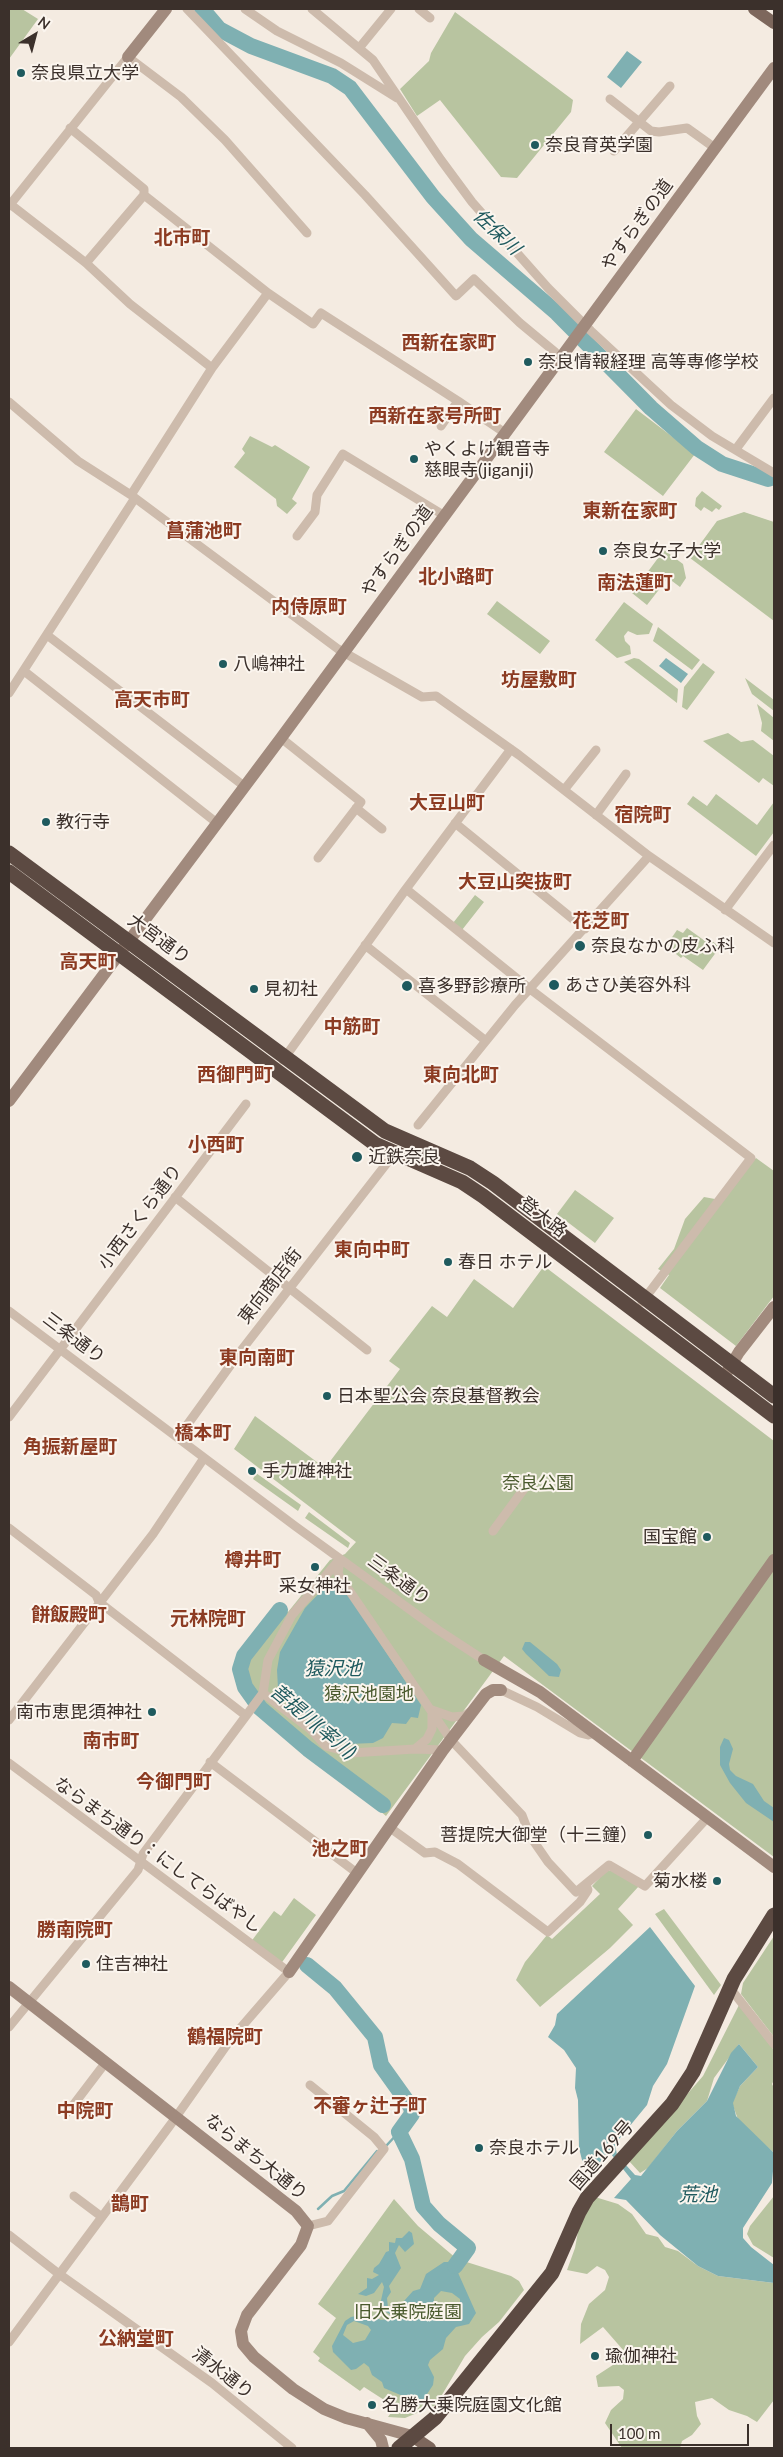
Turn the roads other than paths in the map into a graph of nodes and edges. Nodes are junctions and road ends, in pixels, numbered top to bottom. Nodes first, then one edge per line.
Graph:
1 (166, 9) edge
2 (187, 9) edge
3 (245, 9) edge
4 (312, 9) edge
5 (391, 9) edge
6 (419, 9) edge
7 (754, 9) edge
8 (430, 18) dead end
9 (774, 23) edge
10 (360, 48) junction
11 (128, 57) junction
12 (774, 68) edge
13 (670, 86) dead end
14 (610, 99) dead end
15 (400, 100) junction
16 (639, 121) junction
17 (70, 128) junction
18 (715, 148) junction
19 (614, 150) dead end
20 (144, 195) junction
21 (9, 205) edge
22 (306, 233) dead end
23 (86, 263) junction
24 (268, 293) junction
25 (584, 327) junction
26 (555, 352) dead end
27 (212, 368) junction
28 (774, 398) edge
29 (458, 400) junction
30 (9, 402) edge
31 (441, 426) dead end
32 (505, 433) junction
33 (736, 449) junction
34 (772, 472) edge
35 (133, 497) junction
36 (445, 516) junction
37 (297, 536) dead end
38 (47, 635) junction
39 (345, 651) junction
40 (24, 671) junction
41 (9, 693) edge
42 (281, 738) junction
43 (511, 750) junction
44 (596, 750) dead end
45 (626, 774) dead end
46 (244, 786) junction
47 (564, 790) junction
48 (356, 808) junction
49 (596, 815) junction
50 (217, 823) junction
51 (456, 824) junction
52 (382, 829) dead end
53 (774, 846) edge
54 (9, 854) edge
55 (649, 856) junction
56 (318, 858) dead end
57 (9, 872) edge
58 (406, 889) junction
59 (725, 910) junction
60 (585, 929) junction
61 (130, 941) junction
62 (774, 942) edge
63 (364, 945) junction
64 (119, 954) junction
65 (530, 989) junction
66 (486, 1041) junction
67 (280, 1064) junction
68 (9, 1101) edge
69 (246, 1104) dead end
70 (418, 1125) dead end
71 (387, 1163) dead end
72 (493, 1183) junction
73 (483, 1196) junction
74 (175, 1197) junction
75 (289, 1288) junction
76 (646, 1300) junction
77 (631, 1307) junction
78 (774, 1307) edge
79 (9, 1311) edge
80 (60, 1350) junction
81 (367, 1350) dead end
82 (728, 1371) junction
83 (774, 1396) edge
84 (774, 1416) edge
85 (9, 1417) edge
86 (182, 1432) dead end
87 (204, 1458) junction
88 (530, 1482) dead end
89 (9, 1528) edge
90 (493, 1531) dead end
91 (340, 1559) junction
92 (774, 1560) edge
93 (99, 1602) junction
94 (484, 1660) joint
95 (501, 1690) joint
96 (262, 1694) junction
97 (432, 1710) junction
98 (474, 1710) junction
99 (245, 1715) junction
100 (9, 1720) edge
101 (594, 1733) junction
102 (447, 1745) junction
103 (415, 1749) junction
104 (632, 1761) junction
105 (210, 1762) junction
106 (9, 1763) edge
107 (706, 1818) junction
108 (389, 1827) junction
109 (140, 1862) junction
110 (774, 1867) edge
111 (357, 1873) junction
112 (586, 1885) junction
113 (774, 1915) edge
114 (289, 1972) junction
115 (9, 1986) edge
116 (730, 1988) junction
117 (29, 2003) junction
118 (9, 2027) edge
119 (774, 2044) edge
120 (106, 2062) junction
121 (310, 2085) dead end
122 (68, 2112) dead end
123 (177, 2116) junction
124 (74, 2196) dead end
125 (102, 2217) junction
126 (308, 2226) junction
127 (9, 2235) edge
128 (59, 2274) junction
129 (9, 2342) edge
130 (367, 2423) junction
131 (412, 2436) junction
132 (292, 2448) edge
133 (383, 2448) edge
134 (399, 2448) edge
135 (430, 2448) edge

1 - 11 street
2 - 26 street
3 - 15 street
4 - 10 street
5 - 10 street
6 - 8 street
7 - 9 main road
10 - 15 street
11 - 17 street
11 - 22 street
12 - 18 street, やすらぎの道
13 - 16 street
14 - 16 street
15 - 25 street
16 - 18 street
16 - 19 street
17 - 20 street
17 - 21 street
18 - 25 street, やすらぎの道
20 - 23 street
20 - 24 street
21 - 23 street
23 - 27 street
24 - 27 street
24 - 29 street
25 - 32 street, やすらぎの道
25 - 33 street
27 - 35 street
28 - 33 street
29 - 31 street
29 - 32 street
30 - 35 street
32 - 36 street, やすらぎの道
33 - 34 street
35 - 38 street
35 - 39 street
36 - 37 street
36 - 39 street, やすらぎの道
38 - 40 street
38 - 46 street
39 - 42 street, やすらぎの道
39 - 43 street
40 - 41 street
40 - 50 street
42 - 46 street, やすらぎの道
42 - 48 street
43 - 47 street
43 - 51 street
44 - 47 street
45 - 49 street
46 - 50 street, やすらぎの道
47 - 49 street
48 - 52 street
48 - 56 street
49 - 55 street
50 - 61 street, やすらぎの道
51 - 58 street
51 - 60 street
53 - 59 street
54 - 61 highway, 大宮通り
55 - 59 street
55 - 60 street
57 - 64 highway, 大宮通り
58 - 63 street
58 - 65 street
59 - 62 street
60 - 65 street
61 - 64 street, やすらぎの道
61 - 67 highway, 大宮通り
63 - 66 street
63 - 67 street
64 - 67 highway, 大宮通り
64 - 68 street, やすらぎの道
65 - 66 street
65 - 76 street
66 - 70 street
67 - 72 highway, 登大路
67 - 73 highway, 登大路
69 - 74 street, 小西さくら通り
71 - 75 street, 東向商店街
72 - 73 highway
72 - 76 highway, 登大路
73 - 77 highway, 登大路
74 - 75 street
74 - 80 street, 小西さくら通り
75 - 81 street
75 - 86 street, 東向商店街
76 - 77 street
76 - 82 highway, 登大路
77 - 82 highway, 登大路
78 - 82 street
79 - 80 street, 三条通り
80 - 85 street, 小西さくら通り
80 - 87 street, 三条通り
82 - 83 highway, 登大路
82 - 84 highway, 登大路
87 - 91 street, 三条通り
87 - 93 street
88 - 90 street
89 - 93 street
91 - 94 street, 三条通り
91 - 96 street
91 - 97 street
92 - 104 street
93 - 99 street
93 - 100 street
94 - 101 street, 三条通り
95 - 98 street
95 - 101 street
96 - 99 street
96 - 103 street
97 - 98 street
97 - 102 street
97 - 103 street
98 - 102 street
99 - 105 street
101 - 104 street, 三条通り
102 - 103 street
102 - 108 street
102 - 112 street
104 - 107 street, 三条通り
105 - 109 street
105 - 111 street
106 - 109 street, ならまち通り：にしてらばやし
107 - 110 street, 三条通り
107 - 112 street
108 - 111 street
108 - 112 street
109 - 114 street, ならまち通り：にしてらばやし
109 - 117 street
111 - 114 street
113 - 116 highway, 国道169号
114 - 123 street
115 - 117 street, ならまち大通り
116 - 119 street
116 - 131 highway, 国道169号
117 - 118 street
117 - 120 street, ならまち大通り
120 - 122 street
120 - 123 street, ならまち大通り
121 - 126 street
123 - 125 street
123 - 126 street, ならまち大通り
124 - 125 street
125 - 128 street
126 - 130 street, ならまち大通り
127 - 128 street, 清水通り
128 - 129 street
128 - 132 street, 清水通り
130 - 131 street, ならまち大通り
130 - 133 street
131 - 134 highway, 国道169号
131 - 135 main road

